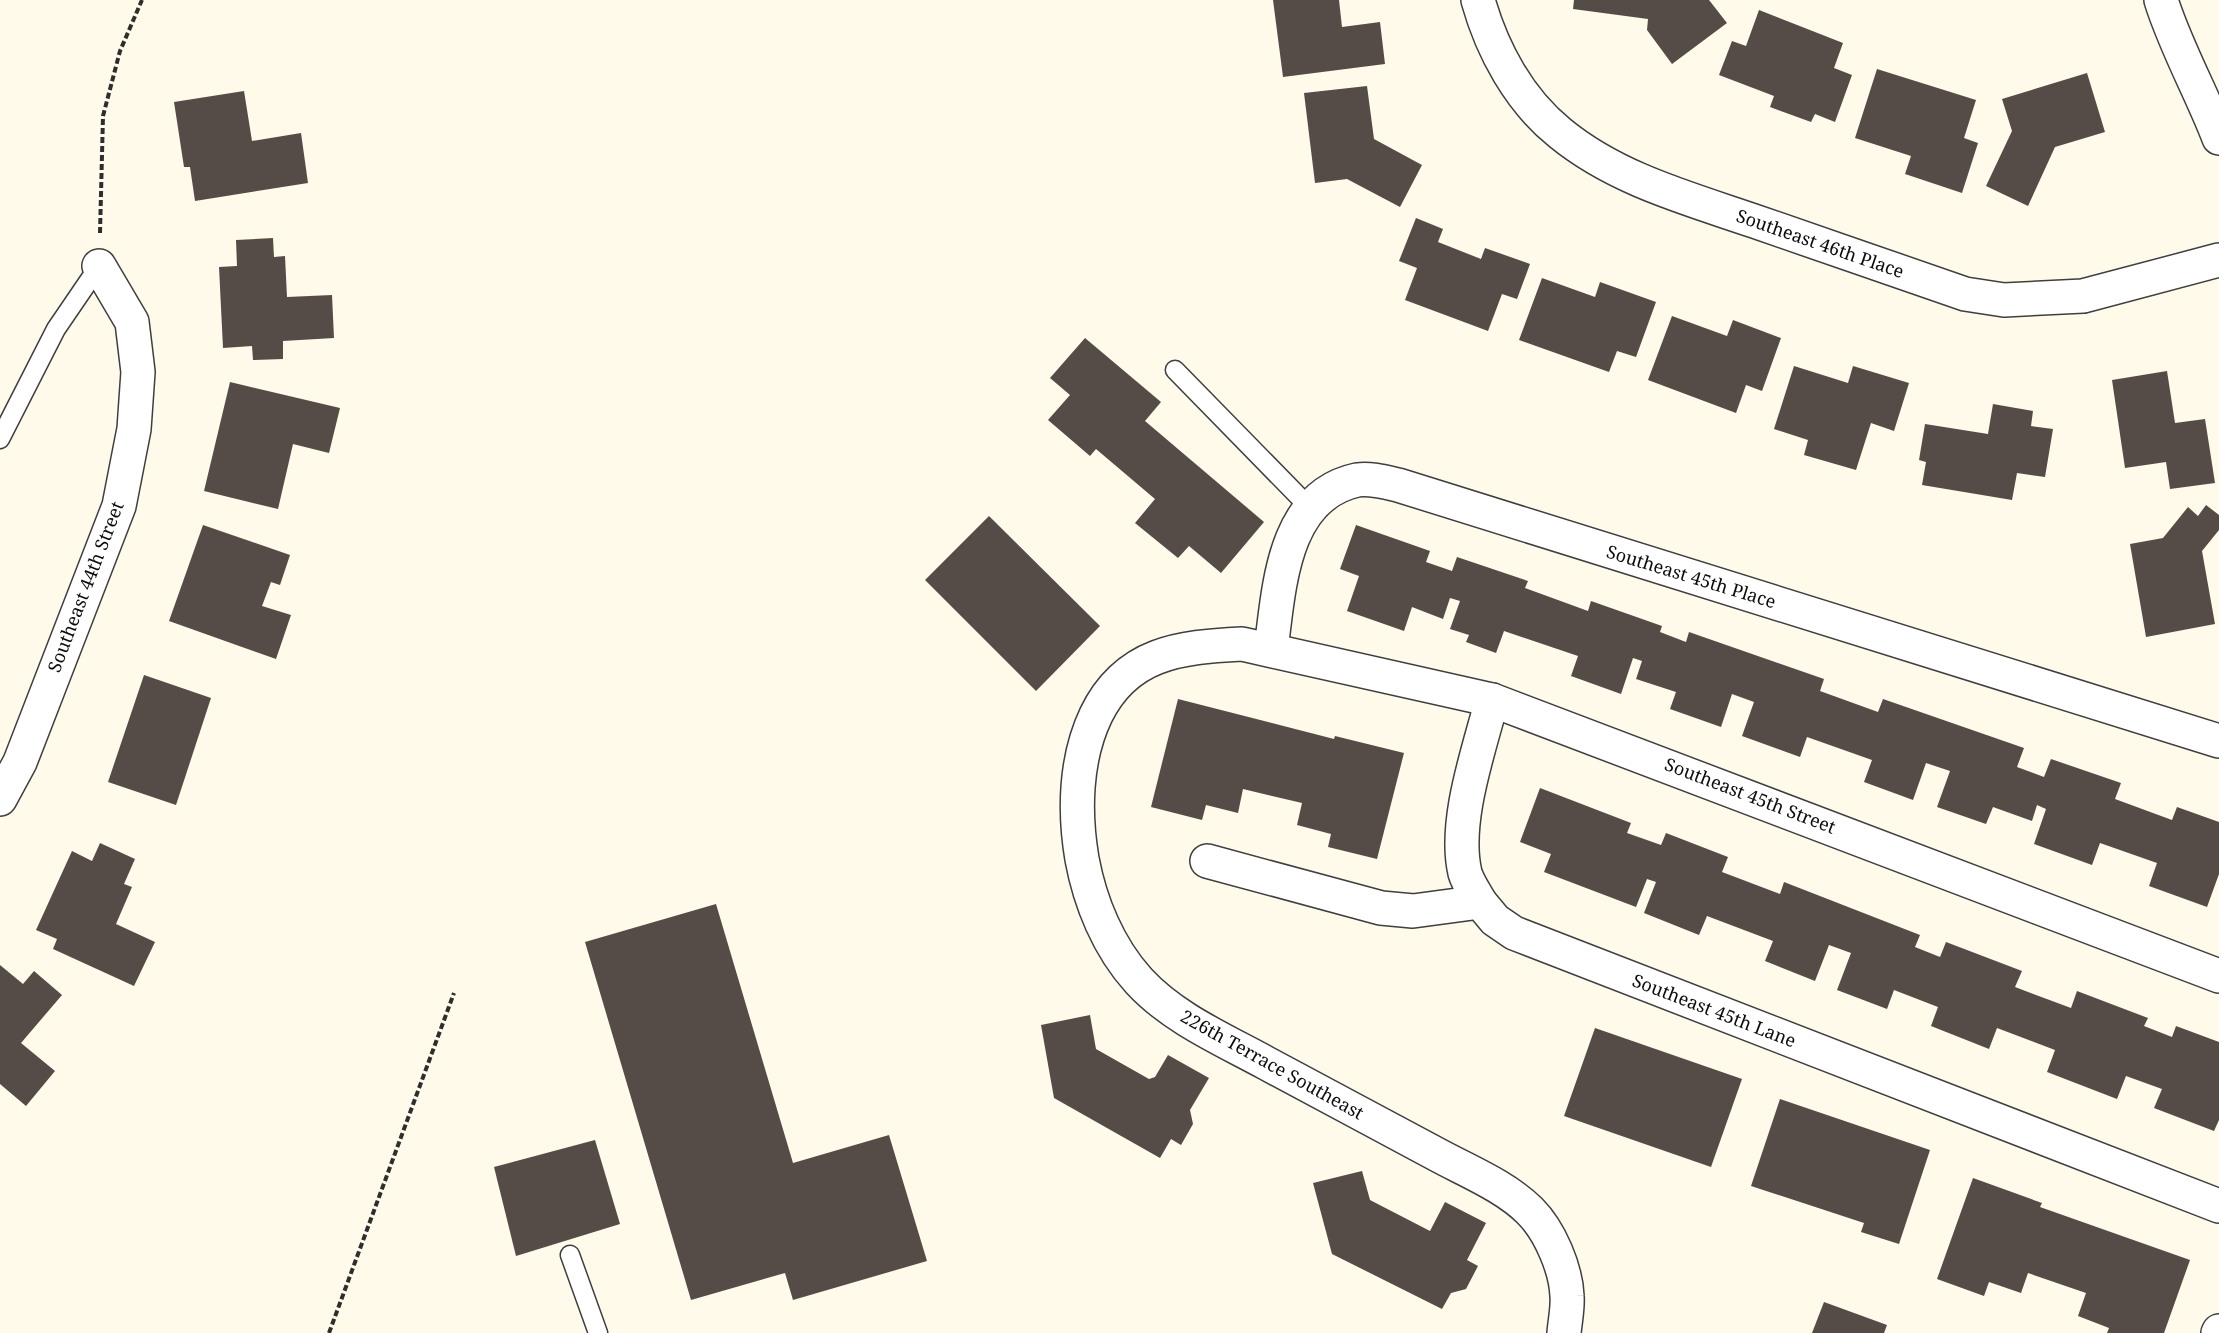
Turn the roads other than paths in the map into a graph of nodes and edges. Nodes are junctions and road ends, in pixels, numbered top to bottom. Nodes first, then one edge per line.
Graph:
1 (2161, 0) edge
2 (1482, 15) edge
3 (2219, 138) edge
4 (2219, 260) edge
5 (99, 266) joint
6 (1176, 370) dead end
7 (0, 439) edge
8 (1311, 509) junction
9 (1271, 649) junction
10 (1492, 700) junction
11 (2219, 741) edge
12 (0, 800) edge
13 (1207, 861) dead end
14 (1480, 902) junction
15 (2219, 976) edge
16 (2219, 1206) edge
17 (570, 1256) dead end
18 (597, 1333) edge
19 (1564, 1333) edge

1 - 3 street
2 - 4 street, Southeast 46th Place
5 - 7 lane
5 - 12 street, Southeast 44th Street
6 - 8 lane
8 - 9 street, Southeast 45th Place
8 - 11 street, Southeast 45th Place
9 - 10 street, Southeast 45th Street
9 - 19 street, 226th Terrace Southeast
10 - 14 street, Southeast 45th Lane
10 - 15 street, Southeast 45th Street
13 - 14 street
14 - 16 street, Southeast 45th Lane
17 - 18 lane

